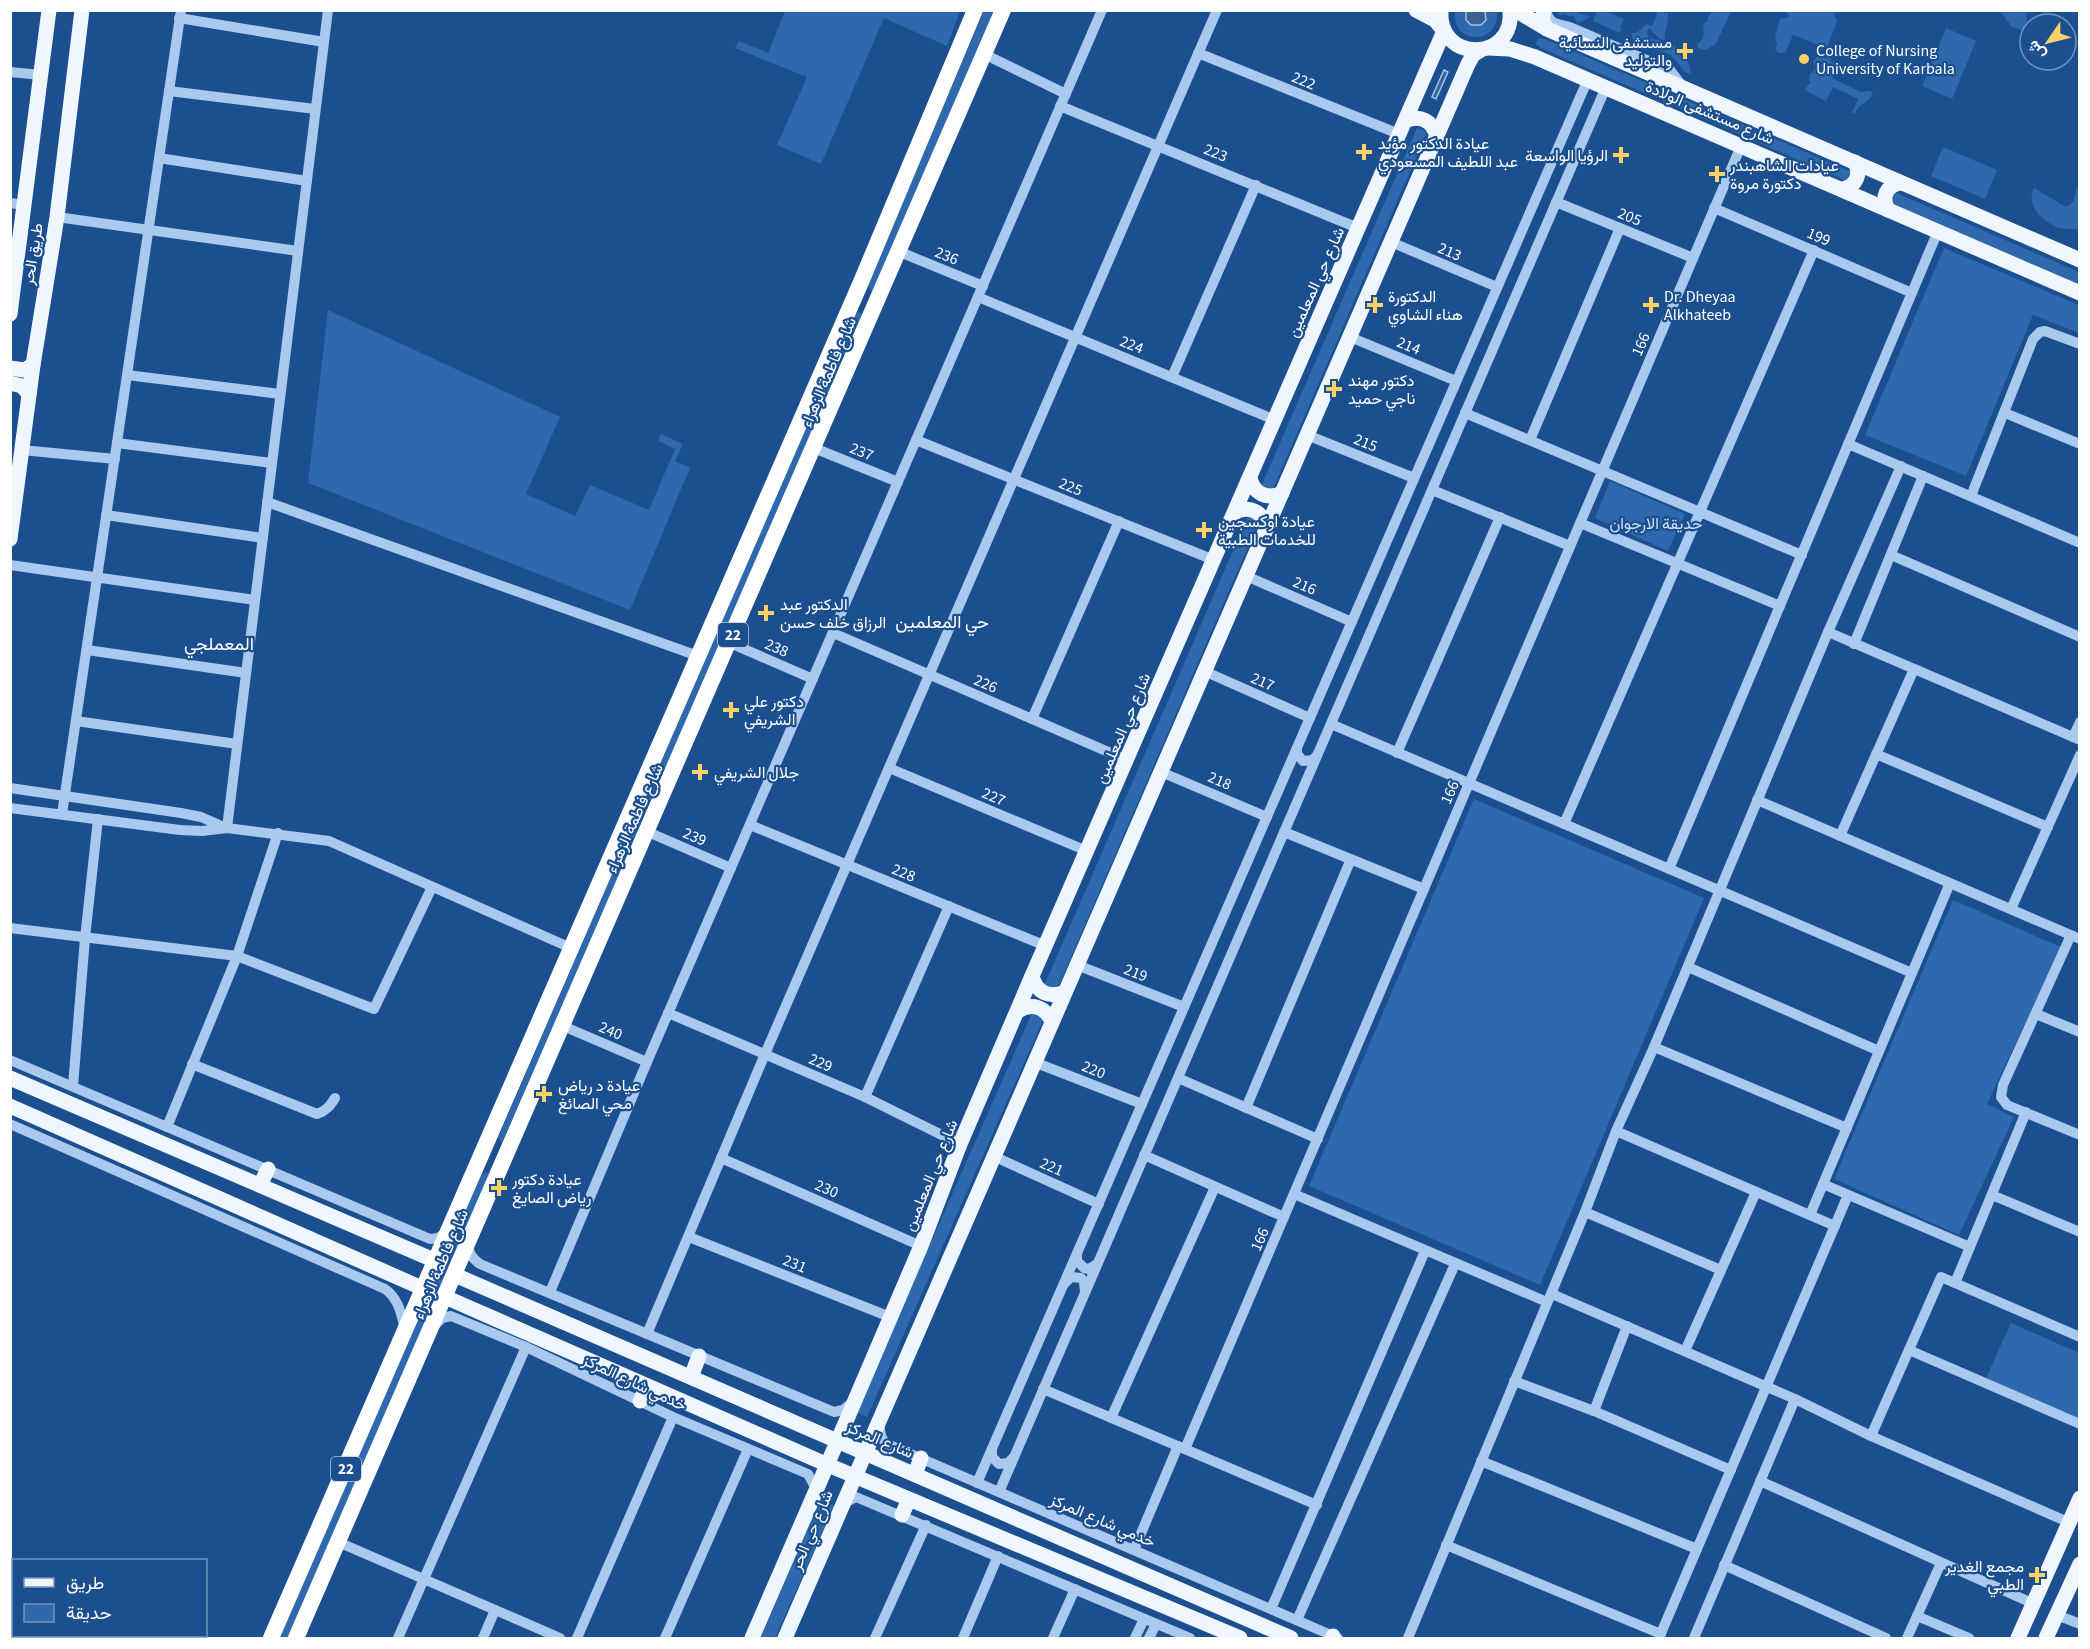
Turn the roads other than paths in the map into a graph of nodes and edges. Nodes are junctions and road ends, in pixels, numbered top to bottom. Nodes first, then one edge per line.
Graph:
1 (48, 10) edge
2 (82, 10) edge
3 (328, 10) edge
4 (975, 10) edge
5 (1003, 10) edge
6 (1102, 10) edge
7 (1216, 10) edge
8 (1416, 10) edge
9 (1441, 10) edge
10 (1510, 10) edge
11 (1515, 10) edge
12 (1545, 10) edge
13 (180, 14) edge
14 (1547, 29) junction
15 (1444, 31) junction
16 (324, 42) junction
17 (1485, 49) junction
18 (1198, 53) junction
19 (984, 54) junction
20 (10, 72) edge
21 (40, 75) junction
22 (1588, 79) junction
23 (1606, 87) junction
24 (1686, 89) junction
25 (169, 91) junction
26 (1066, 94) junction
27 (1060, 106) junction
28 (1576, 106) junction
29 (315, 109) junction
30 (1595, 114) junction
31 (1402, 127) junction
32 (1437, 137) junction
33 (1158, 145) junction
34 (1741, 146) junction
35 (159, 158) junction
36 (1855, 162) junction
37 (307, 181) junction
38 (1900, 183) junction
39 (1256, 185) junction
40 (1843, 189) junction
41 (1557, 202) junction
42 (17, 204) edge
43 (1714, 208) junction
44 (1888, 210) junction
45 (57, 217) junction
46 (1358, 228) junction
47 (1620, 228) junction
48 (148, 230) junction
49 (1938, 231) junction
50 (1391, 242) junction
51 (1814, 250) junction
52 (298, 251) junction
53 (900, 252) junction
54 (1693, 258) junction
55 (2079, 260) edge
56 (861, 282) junction
57 (983, 286) junction
58 (1497, 287) junction
59 (882, 292) junction
60 (1912, 293) junction
61 (2079, 293) edge
62 (978, 297) junction
63 (11, 309) edge
64 (849, 310) junction
65 (10, 314) edge
66 (869, 321) junction
67 (1075, 337) junction
68 (1350, 337) junction
69 (2079, 344) edge
70 (33, 365) junction
71 (10, 368) edge
72 (127, 375) junction
73 (1172, 377) junction
74 (1456, 381) junction
75 (10, 383) edge
76 (29, 394) junction
77 (280, 394) junction
78 (2005, 412) junction
79 (1465, 413) junction
80 (1275, 420) junction
81 (1436, 428) junction
82 (1307, 435) junction
83 (1455, 437) junction
84 (916, 440) junction
85 (1530, 440) junction
86 (117, 443) junction
87 (1848, 444) junction
88 (2079, 444) edge
89 (814, 448) junction
90 (22, 450) junction
91 (1425, 453) junction
92 (115, 459) junction
93 (1444, 462) junction
94 (272, 463) junction
95 (1901, 466) junction
96 (1602, 471) junction
97 (1923, 476) junction
98 (1250, 478) junction
99 (1414, 478) junction
100 (1014, 479) junction
101 (898, 482) junction
102 (1432, 490) junction
103 (1282, 493) junction
104 (1971, 496) junction
105 (267, 502) junction
106 (1235, 512) junction
107 (1700, 512) junction
108 (106, 515) junction
109 (1500, 518) junction
110 (1119, 521) junction
111 (1580, 523) junction
112 (1267, 528) junction
113 (263, 538) junction
114 (10, 539) edge
115 (2079, 543) edge
116 (1570, 546) junction
117 (1802, 555) junction
118 (1891, 555) junction
119 (1214, 560) junction
120 (1678, 563) junction
121 (10, 565) edge
122 (1246, 576) junction
123 (97, 579) junction
124 (255, 600) junction
125 (1780, 606) junction
126 (1352, 622) junction
127 (1828, 632) junction
128 (833, 633) junction
129 (2079, 637) edge
130 (730, 642) junction
131 (1854, 644) junction
132 (87, 650) junction
133 (698, 656) junction
134 (1914, 669) junction
135 (1204, 671) junction
136 (246, 673) junction
137 (929, 674) junction
138 (813, 679) junction
139 (1310, 718) junction
140 (1032, 719) junction
141 (76, 721) junction
142 (2079, 722) edge
143 (1330, 724) junction
144 (2076, 739) edge
145 (237, 744) junction
146 (1297, 748) junction
147 (1397, 753) junction
148 (1876, 754) junction
149 (1317, 755) junction
150 (2079, 755) edge
151 (1127, 760) junction
152 (889, 768) junction
153 (1161, 772) junction
154 (1286, 773) junction
155 (1306, 782) junction
156 (1469, 784) junction
157 (10, 788) edge
158 (65, 796) junction
159 (1757, 800) junction
160 (10, 808) edge
161 (62, 814) junction
162 (1267, 817) junction
163 (98, 819) junction
164 (1564, 824) junction
165 (750, 825) junction
166 (2048, 827) junction
167 (227, 828) junction
168 (648, 832) junction
169 (1284, 832) junction
170 (278, 833) junction
171 (1840, 836) junction
172 (1088, 851) junction
173 (1351, 859) junction
174 (847, 865) junction
175 (731, 868) junction
176 (1669, 869) junction
177 (1950, 883) junction
178 (432, 887) junction
179 (1424, 889) junction
180 (1720, 891) junction
181 (949, 906) junction
182 (2011, 909) junction
183 (10, 928) edge
184 (2075, 937) edge
185 (85, 938) junction
186 (1046, 946) junction
187 (571, 948) junction
188 (237, 956) junction
189 (1077, 965) junction
190 (1688, 967) junction
191 (1912, 973) junction
192 (1032, 975) junction
193 (1065, 992) junction
194 (1184, 1007) junction
195 (1018, 1011) junction
196 (668, 1013) junction
197 (2036, 1014) junction
198 (1052, 1022) junction
199 (563, 1026) junction
200 (2079, 1032) edge
201 (1654, 1047) junction
202 (1879, 1052) junction
203 (765, 1054) junction
204 (10, 1060) edge
205 (648, 1062) junction
206 (1034, 1062) junction
207 (192, 1064) junction
208 (10, 1078) edge
209 (1178, 1078) junction
210 (73, 1086) junction
211 (865, 1097) junction
212 (335, 1098) dead end
213 (1142, 1104) junction
214 (10, 1106) edge
215 (1246, 1108) junction
216 (2026, 1112) junction
217 (10, 1124) edge
218 (167, 1127) junction
219 (1847, 1128) junction
220 (1616, 1131) junction
221 (2079, 1135) edge
222 (489, 1139) junction
223 (1318, 1139) junction
224 (960, 1144) junction
225 (509, 1149) junction
226 (1144, 1155) junction
227 (993, 1156) junction
228 (721, 1158) junction
229 (478, 1163) junction
230 (268, 1169) junction
231 (498, 1174) junction
232 (1822, 1184) junction
233 (260, 1185) junction
234 (1215, 1187) junction
235 (1756, 1192) junction
236 (1294, 1194) junction
237 (1848, 1195) junction
238 (1992, 1195) junction
239 (1099, 1204) junction
240 (1585, 1212) junction
241 (1810, 1215) junction
242 (1284, 1217) junction
243 (1835, 1226) junction
244 (2079, 1232) edge
245 (281, 1234) junction
246 (689, 1237) junction
247 (921, 1246) junction
248 (1970, 1247) junction
249 (437, 1248) junction
250 (1425, 1251) junction
251 (1077, 1255) junction
252 (1097, 1264) junction
253 (1455, 1264) junction
254 (463, 1265) junction
255 (1721, 1270) junction
256 (1065, 1283) junction
257 (1954, 1283) junction
258 (418, 1291) junction
259 (550, 1292) junction
260 (1085, 1292) junction
261 (1549, 1298) junction
262 (446, 1303) junction
263 (890, 1317) junction
264 (1627, 1326) junction
265 (432, 1330) junction
266 (406, 1331) junction
267 (647, 1334) junction
268 (2079, 1336) edge
269 (526, 1347) junction
270 (1909, 1350) junction
271 (1684, 1351) junction
272 (699, 1356) junction
273 (691, 1377) junction
274 (1514, 1381) junction
275 (647, 1386) junction
276 (1766, 1387) junction
277 (1043, 1389) junction
278 (856, 1397) junction
279 (1795, 1399) junction
280 (640, 1401) junction
281 (1594, 1411) junction
282 (882, 1412) junction
283 (673, 1417) junction
284 (1111, 1418) junction
285 (2079, 1424) edge
286 (1871, 1436) junction
287 (838, 1441) junction
288 (1182, 1448) junction
289 (748, 1449) junction
290 (992, 1449) junction
291 (865, 1452) junction
292 (1014, 1457) junction
293 (921, 1458) junction
294 (1481, 1461) junction
295 (828, 1465) junction
296 (1731, 1470) junction
297 (345, 1471) junction
298 (915, 1474) junction
299 (855, 1476) junction
300 (367, 1479) junction
301 (1760, 1481) junction
302 (977, 1483) junction
303 (999, 1492) junction
304 (333, 1497) junction
305 (814, 1497) junction
306 (2079, 1498) edge
307 (909, 1499) junction
308 (1317, 1505) junction
309 (354, 1508) junction
310 (840, 1508) junction
311 (902, 1515) junction
312 (2068, 1522) junction
313 (926, 1525) junction
314 (338, 1542) junction
315 (1446, 1545) junction
316 (1697, 1549) junction
317 (1134, 1550) junction
318 (998, 1556) junction
319 (1941, 1563) junction
320 (2079, 1564) edge
321 (1724, 1565) junction
322 (424, 1579) junction
323 (1075, 1589) junction
324 (2034, 1604) junction
325 (1271, 1609) junction
326 (495, 1610) junction
327 (2057, 1615) junction
328 (1917, 1616) junction
329 (1144, 1619) junction
330 (1297, 1620) junction
331 (1156, 1624) junction
332 (2079, 1624) edge
333 (1660, 1636) edge
334 (272, 1638) edge
335 (296, 1638) edge
336 (398, 1638) edge
337 (483, 1638) edge
338 (560, 1638) edge
339 (577, 1638) edge
340 (666, 1638) edge
341 (752, 1638) edge
342 (784, 1638) edge
343 (875, 1638) edge
344 (963, 1638) edge
345 (1053, 1638) edge
346 (1135, 1638) edge
347 (1149, 1638) edge
348 (1190, 1638) edge
349 (1240, 1638) edge
350 (1291, 1638) edge
351 (1335, 1638) edge
352 (1408, 1638) edge
353 (1694, 1638) edge
354 (1886, 1638) edge
355 (1907, 1638) edge
356 (1969, 1638) edge
357 (2018, 1638) edge
358 (2046, 1638) edge

1 - 21 main road, طريق الحر
2 - 45 main road, طريق الحر
3 - 16 street
4 - 56 highway, شارع فاطمة الزهراء / 22
5 - 19 highway, شارع فاطمة الزهراء / 22
6 - 26 street
7 - 18 street
8 - 15 main road, شارع مستشفى الولادة
9 - 15 main road
10 - 17 main road
11 - 14 main road, شارع مستشفى الولادة
12 - 14 main road
12 - 24 street
13 - 16 street
13 - 25 street
14 - 24 main road, شارع مستشفى الولادة
15 - 17 main road, شارع مستشفى الولادة
15 - 31 main road, شارع حي المعلمين
16 - 29 street
17 - 22 main road, شارع مستشفى الولادة
17 - 32 main road
18 - 31 street, 222
18 - 33 street
19 - 26 street
19 - 53 highway, شارع فاطمة الزهراء / 22
20 - 21 street
21 - 42 main road, طريق الحر
22 - 23 main road, شارع مستشفى الولادة
22 - 28 street
23 - 30 street
23 - 34 main road, شارع مستشفى الولادة
24 - 36 main road, شارع مستشفى الولادة
25 - 29 street
25 - 35 street
26 - 27 street
27 - 33 street, 223
27 - 57 street
28 - 30 street
28 - 58 street
29 - 37 street
30 - 41 street
31 - 32 main road
31 - 46 main road, شارع حي المعلمين
32 - 50 main road
33 - 39 street, 223
33 - 67 street
34 - 40 main road, شارع مستشفى الولادة
34 - 43 street, 166
35 - 37 street
35 - 48 street
36 - 38 main road, شارع مستشفى الولادة
36 - 40 main road
37 - 52 street
38 - 44 main road
38 - 55 main road, شارع مستشفى الولادة
39 - 46 street, 223
39 - 73 street
40 - 44 main road, شارع مستشفى الولادة
41 - 47 street, 205
41 - 79 street
42 - 63 main road, طريق الحر
43 - 51 street, 199
43 - 54 street, 166
44 - 49 main road, شارع مستشفى الولادة
45 - 48 street
45 - 70 main road, طريق الحر
46 - 80 main road, شارع حي المعلمين
47 - 54 street, 205
47 - 85 street
48 - 52 street
48 - 72 street
49 - 60 street
49 - 61 main road, شارع مستشفى الولادة
50 - 58 street, 213
50 - 68 main road
51 - 60 street, 199
51 - 107 street
52 - 77 street
53 - 57 street, 236
53 - 59 highway, شارع فاطمة الزهراء / 22
54 - 96 street, 166
56 - 59 highway
56 - 64 highway, شارع فاطمة الزهراء / 22
57 - 62 street
58 - 74 street
59 - 66 highway, شارع فاطمة الزهراء / 22
60 - 87 street
62 - 67 street, 224
62 - 84 street
63 - 65 main road, طريق الحر
64 - 66 highway
64 - 133 highway, شارع فاطمة الزهراء / 22
66 - 89 highway, شارع فاطمة الزهراء / 22
67 - 73 street, 224
67 - 100 street
68 - 74 street, 214
68 - 82 main road
69 - 78 street
70 - 71 main road
70 - 76 main road, طريق الحر
72 - 77 street
72 - 86 street
73 - 80 street, 224
74 - 81 street
75 - 76 main road
76 - 90 main road, طريق الحر
77 - 94 street
78 - 88 street
78 - 104 street
79 - 83 street
79 - 85 street
80 - 98 main road, شارع حي المعلمين
81 - 83 street
81 - 91 street
82 - 99 street, 215
82 - 103 main road
83 - 93 street
84 - 100 street, 225
84 - 101 street
85 - 96 street
86 - 92 street
86 - 94 street
87 - 95 street
87 - 117 street
89 - 101 street, 237
89 - 130 highway, شارع فاطمة الزهراء / 22
90 - 92 street
90 - 114 main road, طريق الحر
91 - 93 street
91 - 99 street
92 - 108 street
93 - 102 street
94 - 105 street
95 - 97 street
95 - 127 street
96 - 107 street
96 - 111 street, 166
97 - 104 street
97 - 118 street
98 - 103 main road
98 - 106 main road, شارع حي المعلمين
99 - 126 street
100 - 110 street, 225
100 - 137 street
101 - 128 street
102 - 109 street
102 - 143 street
103 - 112 main road
104 - 115 street
105 - 113 street
105 - 133 street
106 - 112 main road
106 - 119 main road, شارع حي المعلمين
107 - 117 street
107 - 120 street
108 - 113 street
108 - 123 street
109 - 116 street
109 - 147 street
110 - 119 street, 225
110 - 140 street
111 - 116 street, 166
111 - 120 street
112 - 122 main road
113 - 124 street
116 - 156 street, 166
117 - 125 street
118 - 129 street
118 - 131 street
119 - 151 main road, شارع حي المعلمين
120 - 125 street
120 - 164 street
121 - 123 street
122 - 126 street, 216
122 - 135 main road
123 - 124 street
123 - 132 street
124 - 136 street
125 - 176 street
126 - 139 street
127 - 131 street
127 - 159 street
128 - 137 street, 226
128 - 138 street
130 - 138 street, 238
130 - 168 highway, شارع فاطمة الزهراء / 22
131 - 134 street
132 - 136 street
132 - 141 street
133 - 187 highway, شارع فاطمة الزهراء / 22
134 - 144 street
134 - 148 street
135 - 139 street, 217
135 - 153 main road
136 - 145 street
137 - 140 street, 226
137 - 152 street
138 - 165 street
139 - 146 street
140 - 151 street, 226
141 - 145 street
141 - 158 street
142 - 144 street
143 - 147 street
143 - 149 street
145 - 167 street
146 - 149 street
146 - 154 street
147 - 156 street
148 - 166 street
148 - 171 street
149 - 155 street
150 - 166 street
151 - 172 main road, شارع حي المعلمين
152 - 172 street, 227
152 - 174 street
153 - 162 street, 218
153 - 189 main road
154 - 155 street
154 - 162 street
155 - 169 street
156 - 164 street
156 - 179 street, 166
157 - 158 street
158 - 161 street
158 - 167 street
159 - 171 street
159 - 180 street
160 - 161 street
161 - 163 street
162 - 194 street
163 - 167 street
163 - 185 street
164 - 176 street
165 - 174 street, 228
165 - 175 street
166 - 182 street
167 - 170 street
168 - 175 street, 239
168 - 199 highway, شارع فاطمة الزهراء / 22
169 - 173 street
169 - 209 street
170 - 178 street
170 - 188 street
171 - 177 street
172 - 186 main road, شارع حي المعلمين
173 - 179 street
173 - 215 street
174 - 181 street, 228
174 - 203 street
175 - 196 street
176 - 180 street
177 - 182 street
177 - 191 street
178 - 187 street
178 - 188 street
179 - 223 street, 166
180 - 190 street
180 - 191 street
181 - 186 street, 228
181 - 211 street
182 - 184 street
183 - 185 street
184 - 197 street
185 - 188 street
185 - 210 street
186 - 192 main road, شارع حي المعلمين
187 - 222 highway, شارع فاطمة الزهراء / 22
188 - 207 street
189 - 193 main road
189 - 194 street, 219
190 - 201 street
190 - 202 street
191 - 202 street
192 - 193 main road
192 - 195 main road, شارع حي المعلمين
193 - 198 main road
194 - 213 street
195 - 198 main road
195 - 224 main road, شارع حي المعلمين
196 - 203 street, 229
196 - 205 street
197 - 200 street
197 - 216 street
198 - 206 main road
199 - 205 street, 240
199 - 225 highway, شارع فاطمة الزهراء / 22
201 - 219 street
201 - 220 street
202 - 219 street
203 - 211 street, 229
203 - 228 street
204 - 210 street
205 - 259 street
206 - 213 street, 220
206 - 227 main road
207 - 212 street
207 - 218 street
208 - 233 main road
209 - 215 street
209 - 226 street
210 - 218 street
211 - 224 street, 229
213 - 239 street
214 - 245 main road
215 - 223 street
216 - 221 street
216 - 238 street
217 - 245 street
218 - 230 street
219 - 232 street
220 - 235 street
220 - 240 street
222 - 225 highway
222 - 229 highway, شارع فاطمة الزهراء / 22
223 - 236 street, 166
224 - 247 main road, شارع حي المعلمين
225 - 231 highway, شارع فاطمة الزهراء / 22
226 - 234 street
226 - 252 street
227 - 239 street, 221
227 - 282 main road
228 - 246 street
228 - 247 street, 230
229 - 231 highway
229 - 249 highway, شارع فاطمة الزهراء / 22
230 - 233 main road
230 - 249 street
231 - 254 highway, شارع فاطمة الزهراء / 22
232 - 237 street
232 - 241 street
233 - 249 main road
234 - 242 street
234 - 284 street
235 - 241 street
235 - 255 street
236 - 242 street, 166
236 - 250 street
237 - 243 street
237 - 248 street
238 - 244 street
238 - 248 street
239 - 251 street
240 - 255 street
240 - 261 street
241 - 243 street
242 - 288 street, 166
243 - 276 street
245 - 258 main road
245 - 266 street
246 - 263 street, 231
246 - 267 street
247 - 263 main road, شارع حي المعلمين
248 - 257 street
249 - 258 highway, شارع فاطمة الزهراء / 22
250 - 253 street
250 - 308 street
251 - 252 street
251 - 256 street
252 - 260 street
253 - 261 street
253 - 330 street
254 - 259 street
254 - 262 highway, شارع فاطمة الزهراء / 22
254 - 273 main road, شارع المركز
255 - 271 street
256 - 260 street
256 - 290 street
257 - 268 street
257 - 270 street
258 - 266 highway, شارع فاطمة الزهراء / 22
259 - 267 street
260 - 277 street
261 - 264 street
261 - 274 street
262 - 265 highway, شارع فاطمة الزهراء / 22
262 - 275 main road
263 - 278 main road, شارع حي المعلمين
264 - 271 street
264 - 281 street
265 - 269 street, خدمي شارع المركز
265 - 300 highway, شارع فاطمة الزهراء / 22
266 - 297 highway, شارع فاطمة الزهراء / 22
267 - 272 street
269 - 280 street, خدمي شارع المركز
269 - 322 street
270 - 285 street
270 - 286 street
271 - 276 street
272 - 273 main road
272 - 278 street
273 - 287 main road, شارع المركز
274 - 281 street
274 - 294 street
275 - 280 main road
275 - 295 main road
276 - 279 street
276 - 296 street
277 - 284 street
277 - 292 street
278 - 287 main road, شارع حي المعلمين
279 - 286 street
279 - 301 street
280 - 283 street, خدمي شارع المركز
281 - 296 street
282 - 291 main road, شارع حي الحر
282 - 293 street, خدمي شارع المركز
283 - 289 street, خدمي شارع المركز
283 - 339 street
284 - 288 street
286 - 312 street
287 - 291 main road, شارع المركز
287 - 295 main road, شارع حي الحر
288 - 308 street
288 - 317 street, 166
289 - 305 street, خدمي شارع المركز
289 - 340 street
290 - 292 street
290 - 302 street
291 - 298 main road, شارع المركز
291 - 299 main road, شارع حي الحر
292 - 303 street
293 - 298 main road
293 - 302 street, خدمي شارع المركز
294 - 315 street
294 - 316 street
295 - 299 main road
295 - 305 main road, شارع حي الحر
296 - 316 street
297 - 300 highway
297 - 304 highway, شارع فاطمة الزهراء / 22
298 - 350 main road, شارع المركز
299 - 307 main road
299 - 310 main road, شارع حي الحر
300 - 309 highway, شارع فاطمة الزهراء / 22
301 - 319 street
301 - 321 street
302 - 303 street, خدمي شارع المركز
303 - 317 street, خدمي شارع المركز
304 - 309 highway
304 - 334 highway, شارع فاطمة الزهراء / 22
305 - 341 main road, شارع حي الحر
306 - 312 main road
307 - 311 main road
307 - 349 main road
308 - 325 street
309 - 314 highway, شارع فاطمة الزهراء / 22
310 - 311 street
310 - 342 main road, شارع حي الحر
311 - 313 street
312 - 324 main road
313 - 318 street
313 - 343 street
314 - 322 street
314 - 335 highway, شارع فاطمة الزهراء / 22
315 - 333 street
315 - 352 street
316 - 333 street
317 - 325 street, خدمي شارع المركز
318 - 323 street
318 - 344 street
319 - 324 street
319 - 328 street
320 - 327 main road
321 - 353 street
321 - 354 street
322 - 326 street
322 - 336 street
323 - 329 street
323 - 345 street
324 - 357 main road
325 - 330 street, خدمي شارع المركز
326 - 337 street
326 - 338 street
327 - 332 street
327 - 358 main road
328 - 355 street
328 - 356 street
329 - 331 street
329 - 346 street
330 - 351 street, خدمي شارع المركز
331 - 347 street
331 - 348 street

